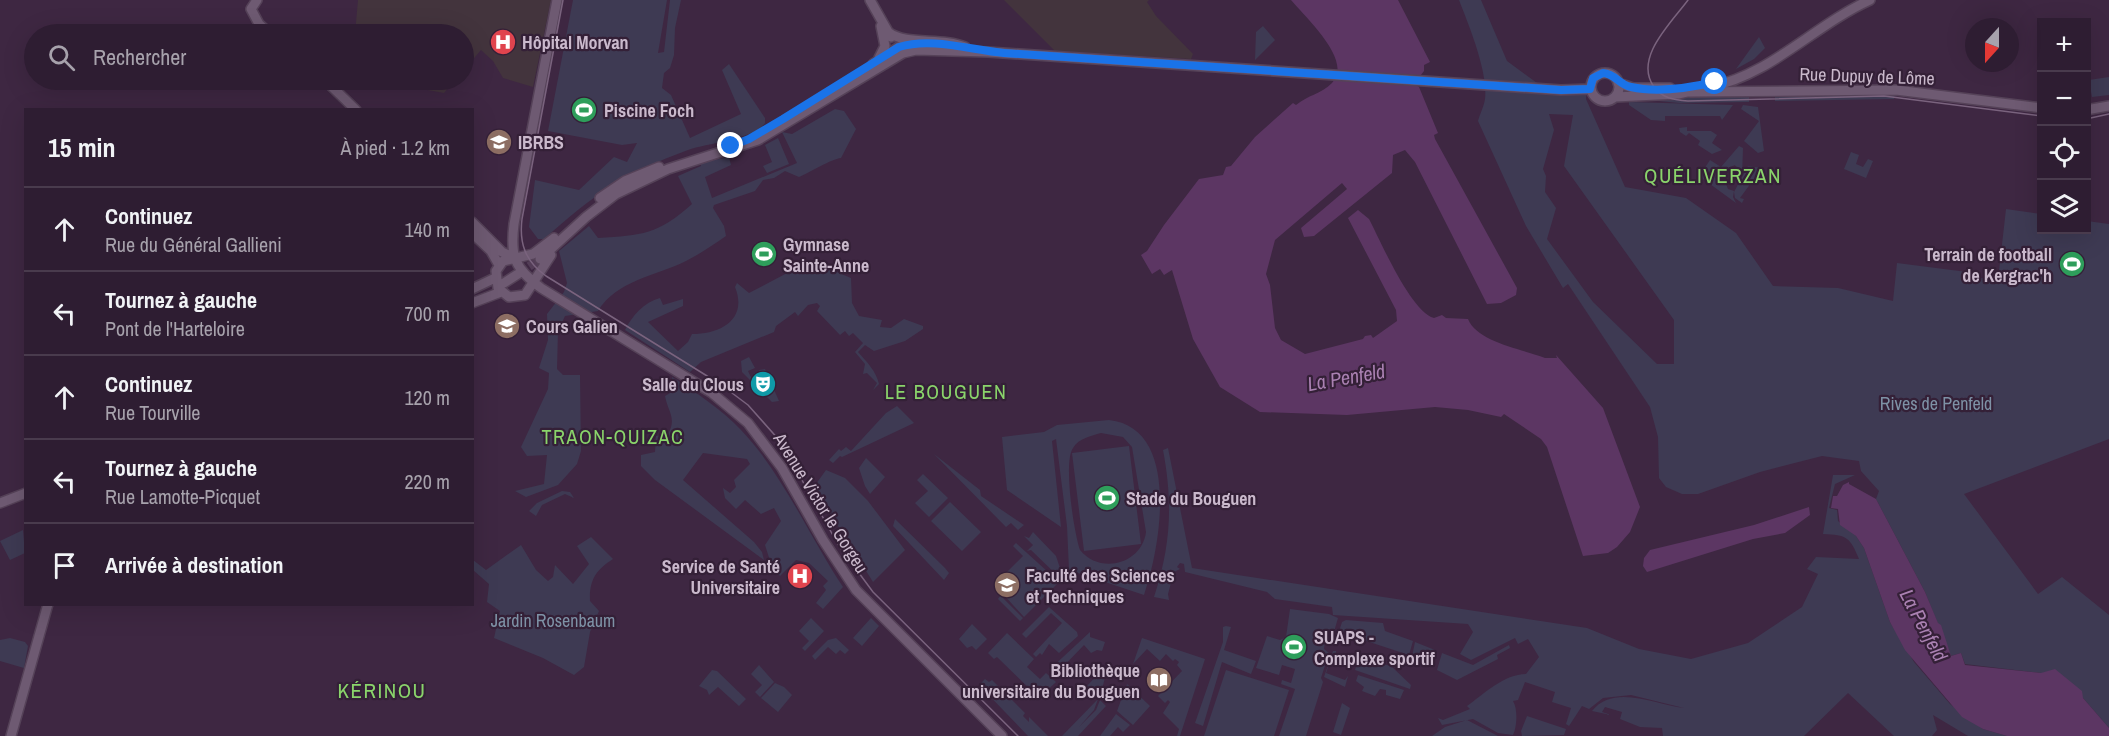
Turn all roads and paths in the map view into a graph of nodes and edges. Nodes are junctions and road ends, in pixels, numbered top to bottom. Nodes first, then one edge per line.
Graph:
1 (257, 0) edge
2 (557, 0) edge
3 (870, 0) edge
4 (1870, 0) edge
5 (877, 12) junction
6 (254, 16) junction
7 (261, 24) edge
8 (267, 24) edge
9 (888, 32) junction
10 (965, 47) junction
11 (901, 50) junction
12 (1787, 51) junction
13 (985, 52) junction
14 (878, 64) junction
15 (1618, 83) junction
16 (1590, 89) junction
17 (327, 90) edge
18 (335, 90) edge
19 (1690, 92) junction
20 (1616, 97) junction
21 (2109, 106) edge
22 (2037, 107) edge
23 (345, 108) edge
24 (354, 108) edge
25 (2091, 110) edge
26 (671, 162) junction
27 (649, 178) junction
28 (474, 224) edge
29 (474, 235) edge
30 (513, 257) junction
31 (499, 265) junction
32 (518, 273) tunnel mouth
33 (501, 283) junction
34 (534, 283) junction
35 (474, 288) edge
36 (489, 288) dead end
37 (474, 294) edge
38 (474, 302) edge
39 (24, 492) edge
40 (0, 503) edge
41 (47, 606) edge
42 (11, 736) edge
43 (1002, 736) edge

1 - 6 main road
2 - 30 main road
3 - 5 main road
4 - 12 main road
5 - 9 main road
5 - 14 main road
6 - 7 main road
6 - 8 main road
9 - 10 main road
9 - 11 main road
10 - 11 main road
10 - 13 main road
11 - 13 main road
11 - 14 main road
12 - 15 main road
12 - 19 main road
13 - 16 main road
14 - 26 main road
14 - 27 main road
15 - 16 main road
15 - 20 main road
16 - 20 main road
17 - 23 main road
18 - 24 main road
19 - 20 main road
19 - 22 main road, Rue Dupuy de Lôme
21 - 25 main road
26 - 27 main road
26 - 30 main road
27 - 34 main road
28 - 30 main road
29 - 31 main road
30 - 31 main road
30 - 34 main road
31 - 33 main road
32 - 33 main road
33 - 34 main road
33 - 35 main road
33 - 38 main road
34 - 43 main road, Avenue Victor le Gorgeu
36 - 37 main road
39 - 40 main road
41 - 42 main road

